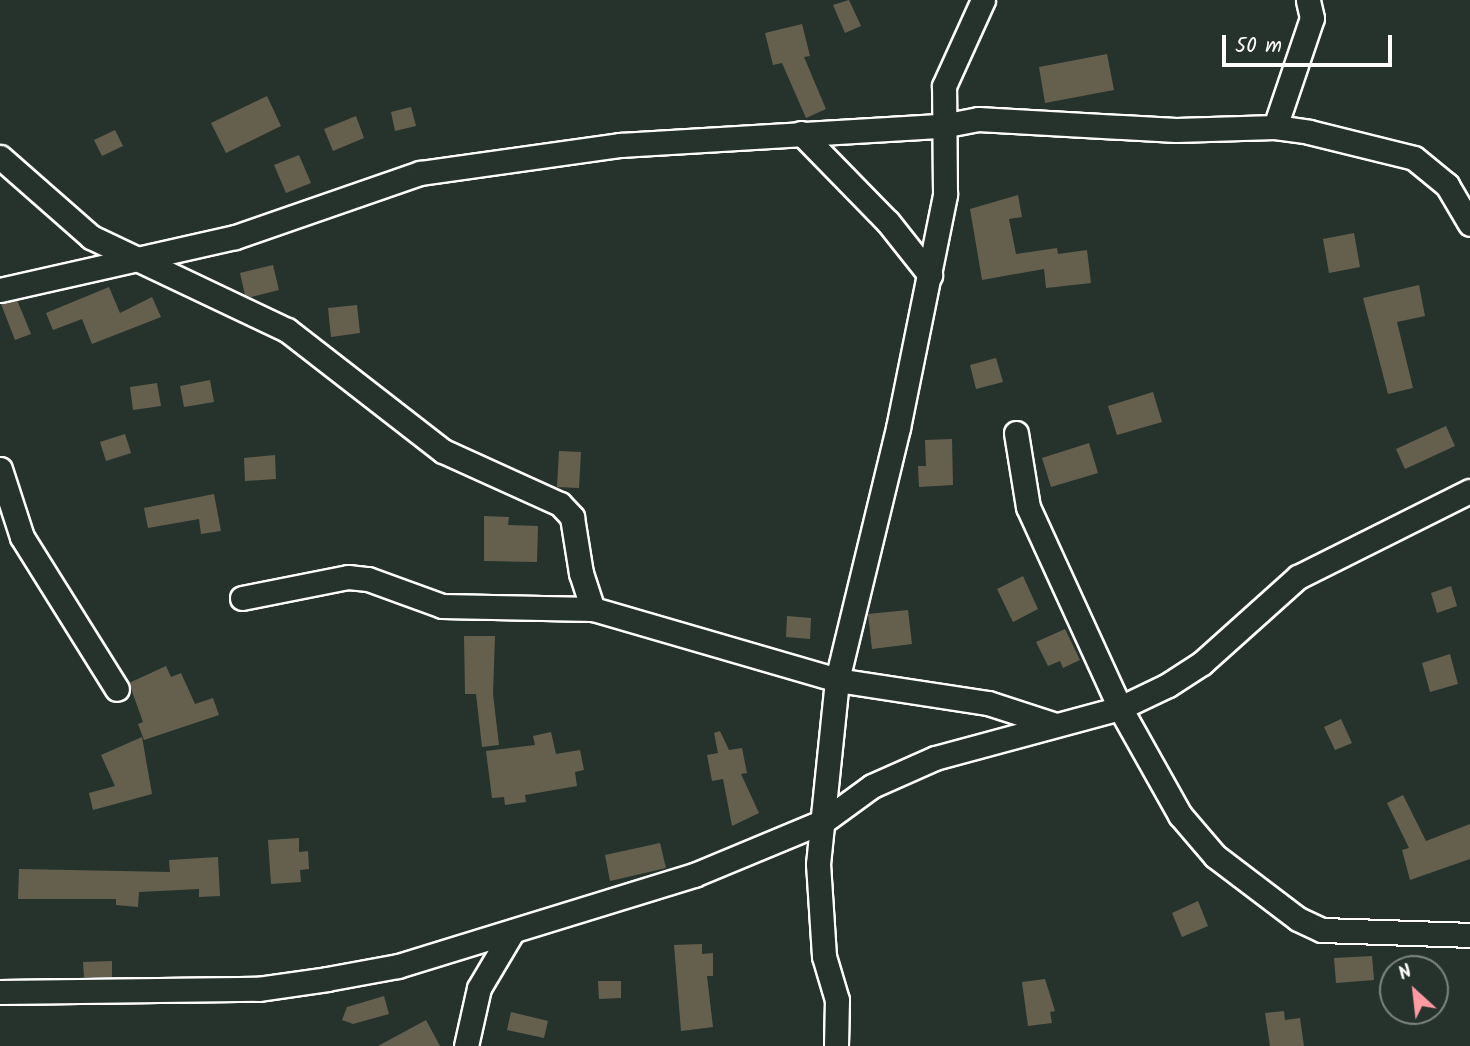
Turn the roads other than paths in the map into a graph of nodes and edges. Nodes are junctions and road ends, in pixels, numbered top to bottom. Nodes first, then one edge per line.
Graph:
1 (983, 0) edge
2 (1308, 0) edge
3 (942, 126) junction
4 (1275, 127) junction
5 (802, 133) junction
6 (0, 157) edge
7 (1470, 224) edge
8 (133, 258) junction
9 (930, 275) junction
10 (0, 290) edge
11 (1016, 433) dead end
12 (0, 469) edge
13 (1470, 491) edge
14 (242, 598) dead end
15 (593, 609) junction
16 (836, 680) junction
17 (117, 689) dead end
18 (1120, 708) junction
19 (1056, 725) junction
20 (824, 821) junction
21 (511, 934) junction
22 (1470, 935) edge
23 (0, 992) edge
24 (466, 1046) edge
25 (836, 1046) edge

1 - 3 street
2 - 4 street
3 - 4 street
3 - 5 street
3 - 9 street
4 - 7 street
5 - 8 street
5 - 9 street
6 - 8 street
8 - 10 street
8 - 15 street
9 - 16 street
11 - 18 street
12 - 17 street
13 - 18 street
14 - 15 street
15 - 16 street
16 - 19 street
16 - 20 street
18 - 19 street
18 - 22 street
19 - 20 street
20 - 21 street
20 - 25 street
21 - 23 street
21 - 24 street

